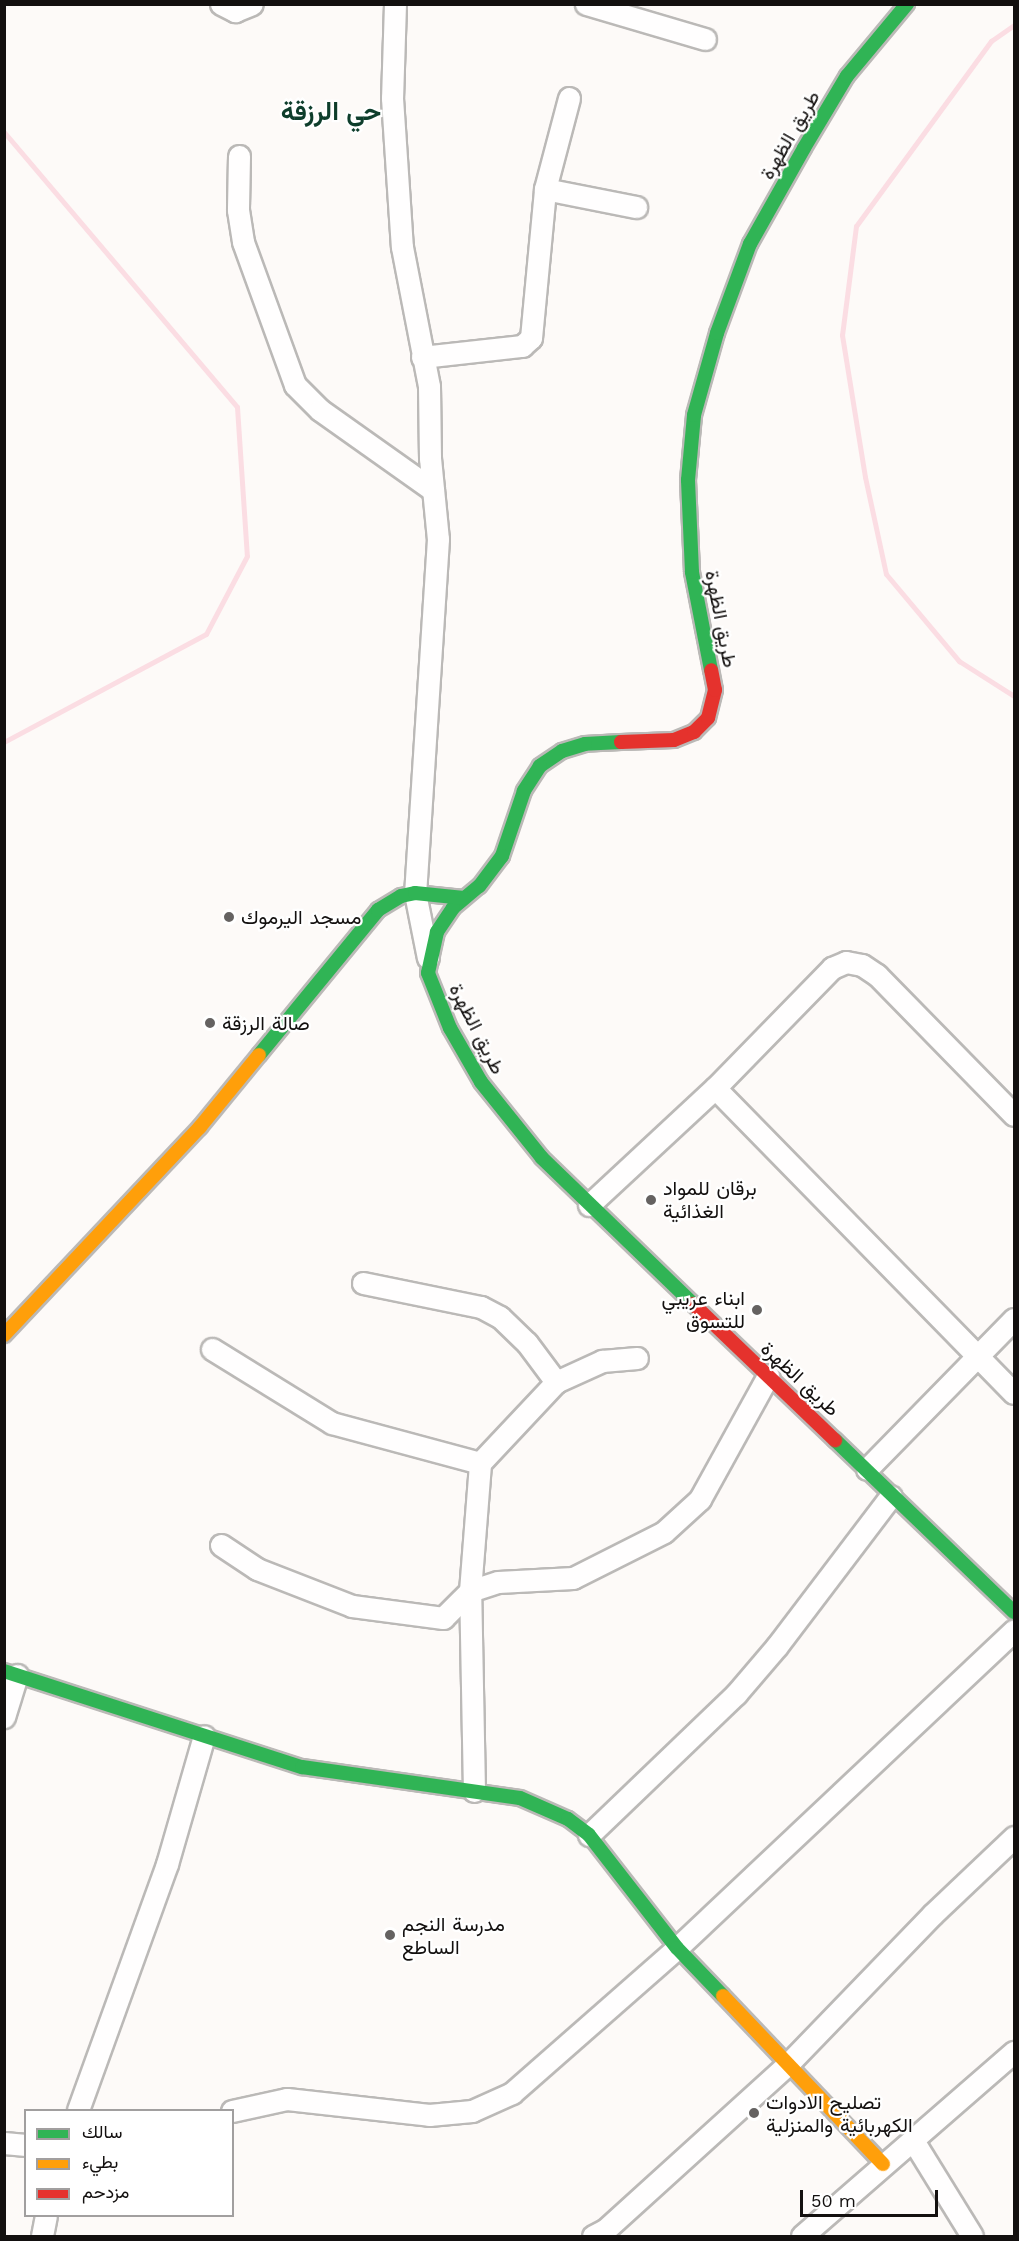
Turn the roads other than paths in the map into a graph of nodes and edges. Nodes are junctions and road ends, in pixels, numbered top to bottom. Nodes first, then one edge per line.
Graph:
1 (221, 4) edge
2 (252, 4) edge
3 (394, 4) edge
4 (586, 4) edge
5 (906, 4) edge
6 (705, 39) dead end
7 (569, 98) dead end
8 (239, 156) dead end
9 (545, 189) junction
10 (636, 207) dead end
11 (422, 357) junction
12 (433, 490) junction
13 (415, 893) junction
14 (464, 898) junction
15 (429, 959) junction
16 (715, 1088) junction
17 (1014, 1115) edge
18 (589, 1205) junction
19 (363, 1283) dead end
20 (1014, 1319) edge
21 (4, 1335) edge
22 (212, 1349) dead end
23 (978, 1354) junction
24 (637, 1358) dead end
25 (768, 1376) junction
26 (556, 1382) junction
27 (1014, 1393) edge
28 (480, 1463) junction
29 (867, 1469) junction
30 (891, 1496) junction
31 (221, 1545) dead end
32 (470, 1591) junction
33 (1014, 1612) edge
34 (1014, 1630) edge
35 (11, 1673) edge
36 (4, 1718) edge
37 (204, 1736) junction
38 (474, 1791) junction
39 (589, 1835) junction
40 (1014, 1837) edge
41 (677, 1948) junction
42 (1013, 2056) edge
43 (787, 2065) junction
44 (78, 2109) edge
45 (234, 2111) edge
46 (914, 2142) junction
47 (4, 2143) edge
48 (24, 2145) edge
49 (883, 2164) junction
50 (46, 2217) edge
51 (602, 2234) edge
52 (42, 2236) edge
53 (802, 2236) edge
54 (972, 2236) edge

1 - 2 street
3 - 11 street
4 - 6 street
5 - 14 main road, طريق الظهرة
7 - 9 street
8 - 12 street
9 - 10 street
9 - 11 street
11 - 12 street
12 - 13 street
13 - 14 main road
13 - 15 street
13 - 21 main road
14 - 15 main road, طريق الظهرة
15 - 18 main road, طريق الظهرة
16 - 17 street
16 - 18 street
16 - 23 street
18 - 25 main road, طريق الظهرة
19 - 26 street
20 - 23 street
22 - 28 street
23 - 27 street
23 - 29 street
24 - 26 street
25 - 29 main road, طريق الظهرة
25 - 32 street
26 - 28 street
28 - 32 street
29 - 30 main road, طريق الظهرة
30 - 33 main road, طريق الظهرة
30 - 39 street
31 - 32 street
32 - 38 street
34 - 41 street
35 - 36 street
35 - 37 main road
37 - 38 main road
37 - 44 street
38 - 39 main road
39 - 41 main road
40 - 43 street
41 - 43 main road
41 - 45 street
42 - 46 street
43 - 49 main road
43 - 51 street
46 - 49 street
46 - 54 street
47 - 48 street
49 - 53 street
50 - 52 street

